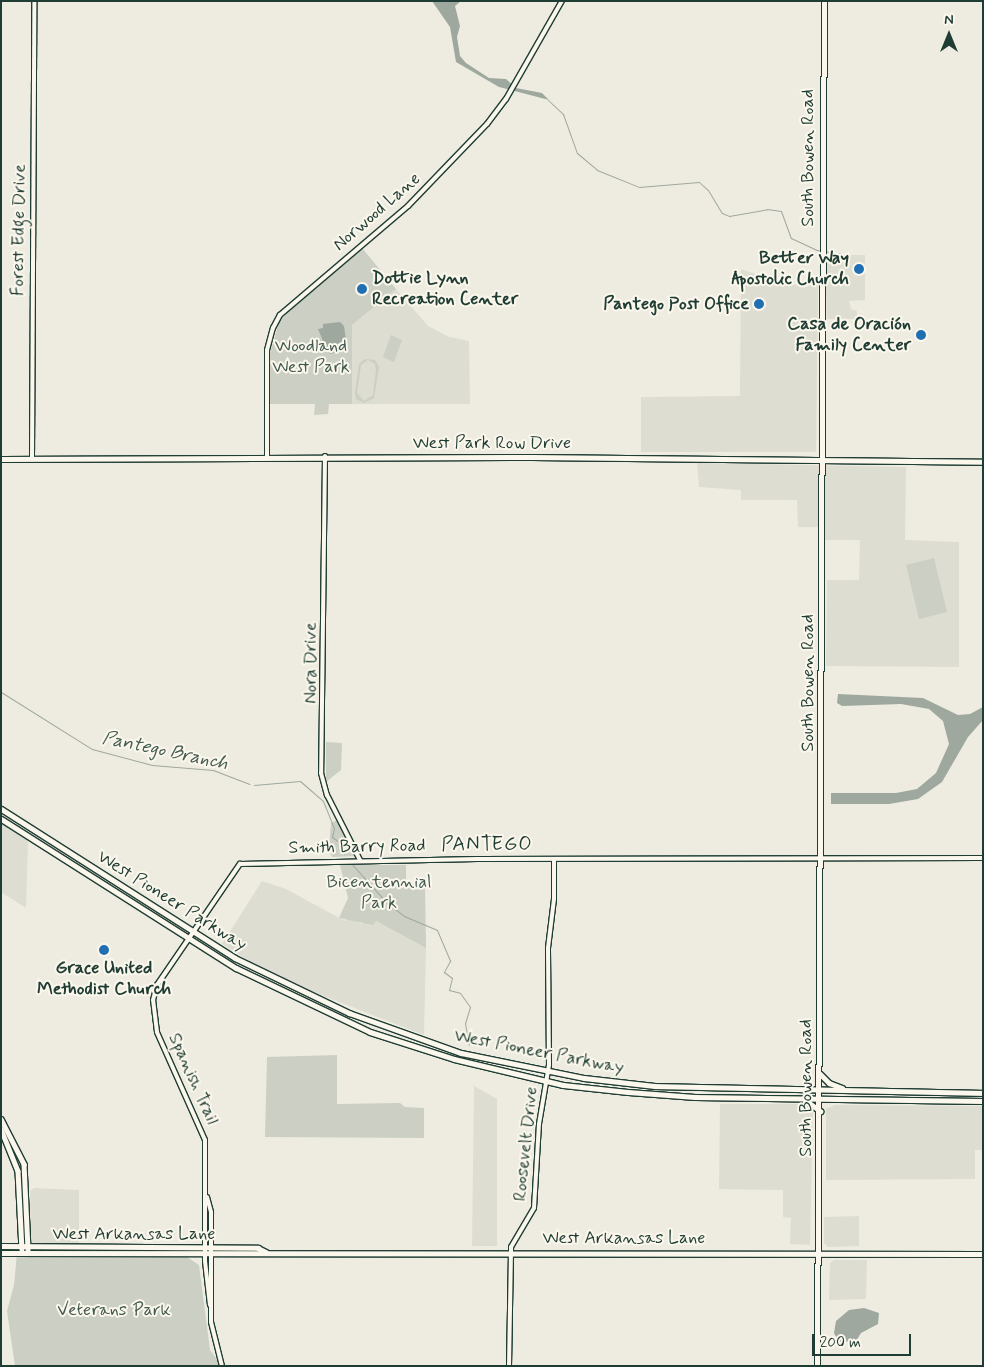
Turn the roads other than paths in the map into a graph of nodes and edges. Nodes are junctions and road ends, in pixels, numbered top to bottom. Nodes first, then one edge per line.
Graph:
1 (34, 1) edge
2 (562, 1) edge
3 (824, 1) edge
4 (267, 456) junction
5 (324, 456) junction
6 (32, 458) junction
7 (1, 459) edge
8 (822, 460) junction
9 (983, 462) edge
10 (1, 809) edge
11 (1, 819) edge
12 (983, 858) edge
13 (554, 859) junction
14 (821, 859) junction
15 (360, 860) junction
16 (193, 932) junction
17 (188, 939) junction
18 (157, 1032) joint
19 (548, 1072) junction
20 (820, 1074) junction
21 (546, 1081) junction
22 (820, 1090) junction
23 (850, 1091) junction
24 (920, 1092) junction
25 (983, 1093) edge
26 (800, 1099) junction
27 (820, 1099) junction
28 (918, 1100) junction
29 (983, 1101) edge
30 (820, 1111) junction
31 (1, 1119) edge
32 (1, 1129) edge
33 (207, 1197) junction
34 (1, 1246) edge
35 (22, 1247) junction
36 (28, 1247) junction
37 (205, 1248) junction
38 (211, 1248) junction
39 (266, 1252) junction
40 (510, 1252) junction
41 (1, 1253) edge
42 (22, 1253) junction
43 (818, 1253) junction
44 (28, 1254) junction
45 (205, 1254) junction
46 (211, 1254) junction
47 (983, 1254) edge
48 (210, 1305) junction
49 (222, 1366) edge
50 (509, 1366) edge
51 (817, 1366) edge

1 - 6 street, Forest Edge Drive
2 - 4 street, Norwood Lane
3 - 8 main road, South Bowen Road
4 - 5 main road, West Park Row Drive
4 - 6 main road, West Park Row Drive
5 - 8 main road, West Park Row Drive
5 - 15 street, Nora Drive
6 - 7 main road, West Park Row Drive
8 - 9 main road, West Park Row Drive
8 - 14 main road, South Bowen Road
10 - 16 main road, West Pioneer Parkway
11 - 17 main road, West Pioneer Parkway
12 - 14 street, Smith Barry Road
13 - 14 street, Smith Barry Road
13 - 15 street, Smith Barry Road
13 - 19 street, Roosevelt Drive
14 - 20 main road, South Bowen Road
15 - 16 street, Smith Barry Road
16 - 17 street, Smith Barry Road
16 - 19 main road, West Pioneer Parkway
17 - 18 street, Smith Barry Road
17 - 21 main road, West Pioneer Parkway
18 - 33 street, Spanish Trail
19 - 21 street, Roosevelt Drive
19 - 22 main road, West Pioneer Parkway
20 - 22 main road, South Bowen Road
20 - 23 main road
21 - 26 main road, West Pioneer Parkway
21 - 40 street, Roosevelt Drive
22 - 23 main road, West Pioneer Parkway
22 - 27 main road, South Bowen Road
23 - 24 main road, West Pioneer Parkway
24 - 25 main road, West Pioneer Parkway
24 - 28 main road
26 - 27 main road, West Pioneer Parkway
26 - 30 main road
27 - 28 main road, West Pioneer Parkway
27 - 30 main road, South Bowen Road
28 - 29 main road, West Pioneer Parkway
30 - 43 main road, South Bowen Road
31 - 36 main road
32 - 35 main road
33 - 37 street, Spanish Trail
33 - 38 street, Spanish Trail
34 - 35 main road, West Arkansas Lane
35 - 36 main road, West Arkansas Lane
35 - 42 main road
36 - 37 main road, West Arkansas Lane
36 - 44 main road
37 - 38 main road, West Arkansas Lane
37 - 45 street, Spanish Trail
38 - 39 main road, West Arkansas Lane
38 - 46 street, Spanish Trail
39 - 40 main road, West Arkansas Lane
39 - 46 main road, West Arkansas Lane
40 - 43 main road, West Arkansas Lane
40 - 50 street, Roosevelt Drive
41 - 42 main road, West Arkansas Lane
42 - 44 main road, West Arkansas Lane
43 - 47 main road, West Arkansas Lane
43 - 51 main road, South Bowen Road
44 - 45 main road, West Arkansas Lane
45 - 46 main road, West Arkansas Lane
45 - 48 street, Spanish Trail
46 - 48 street, Spanish Trail
48 - 49 street, Spanish Trail

